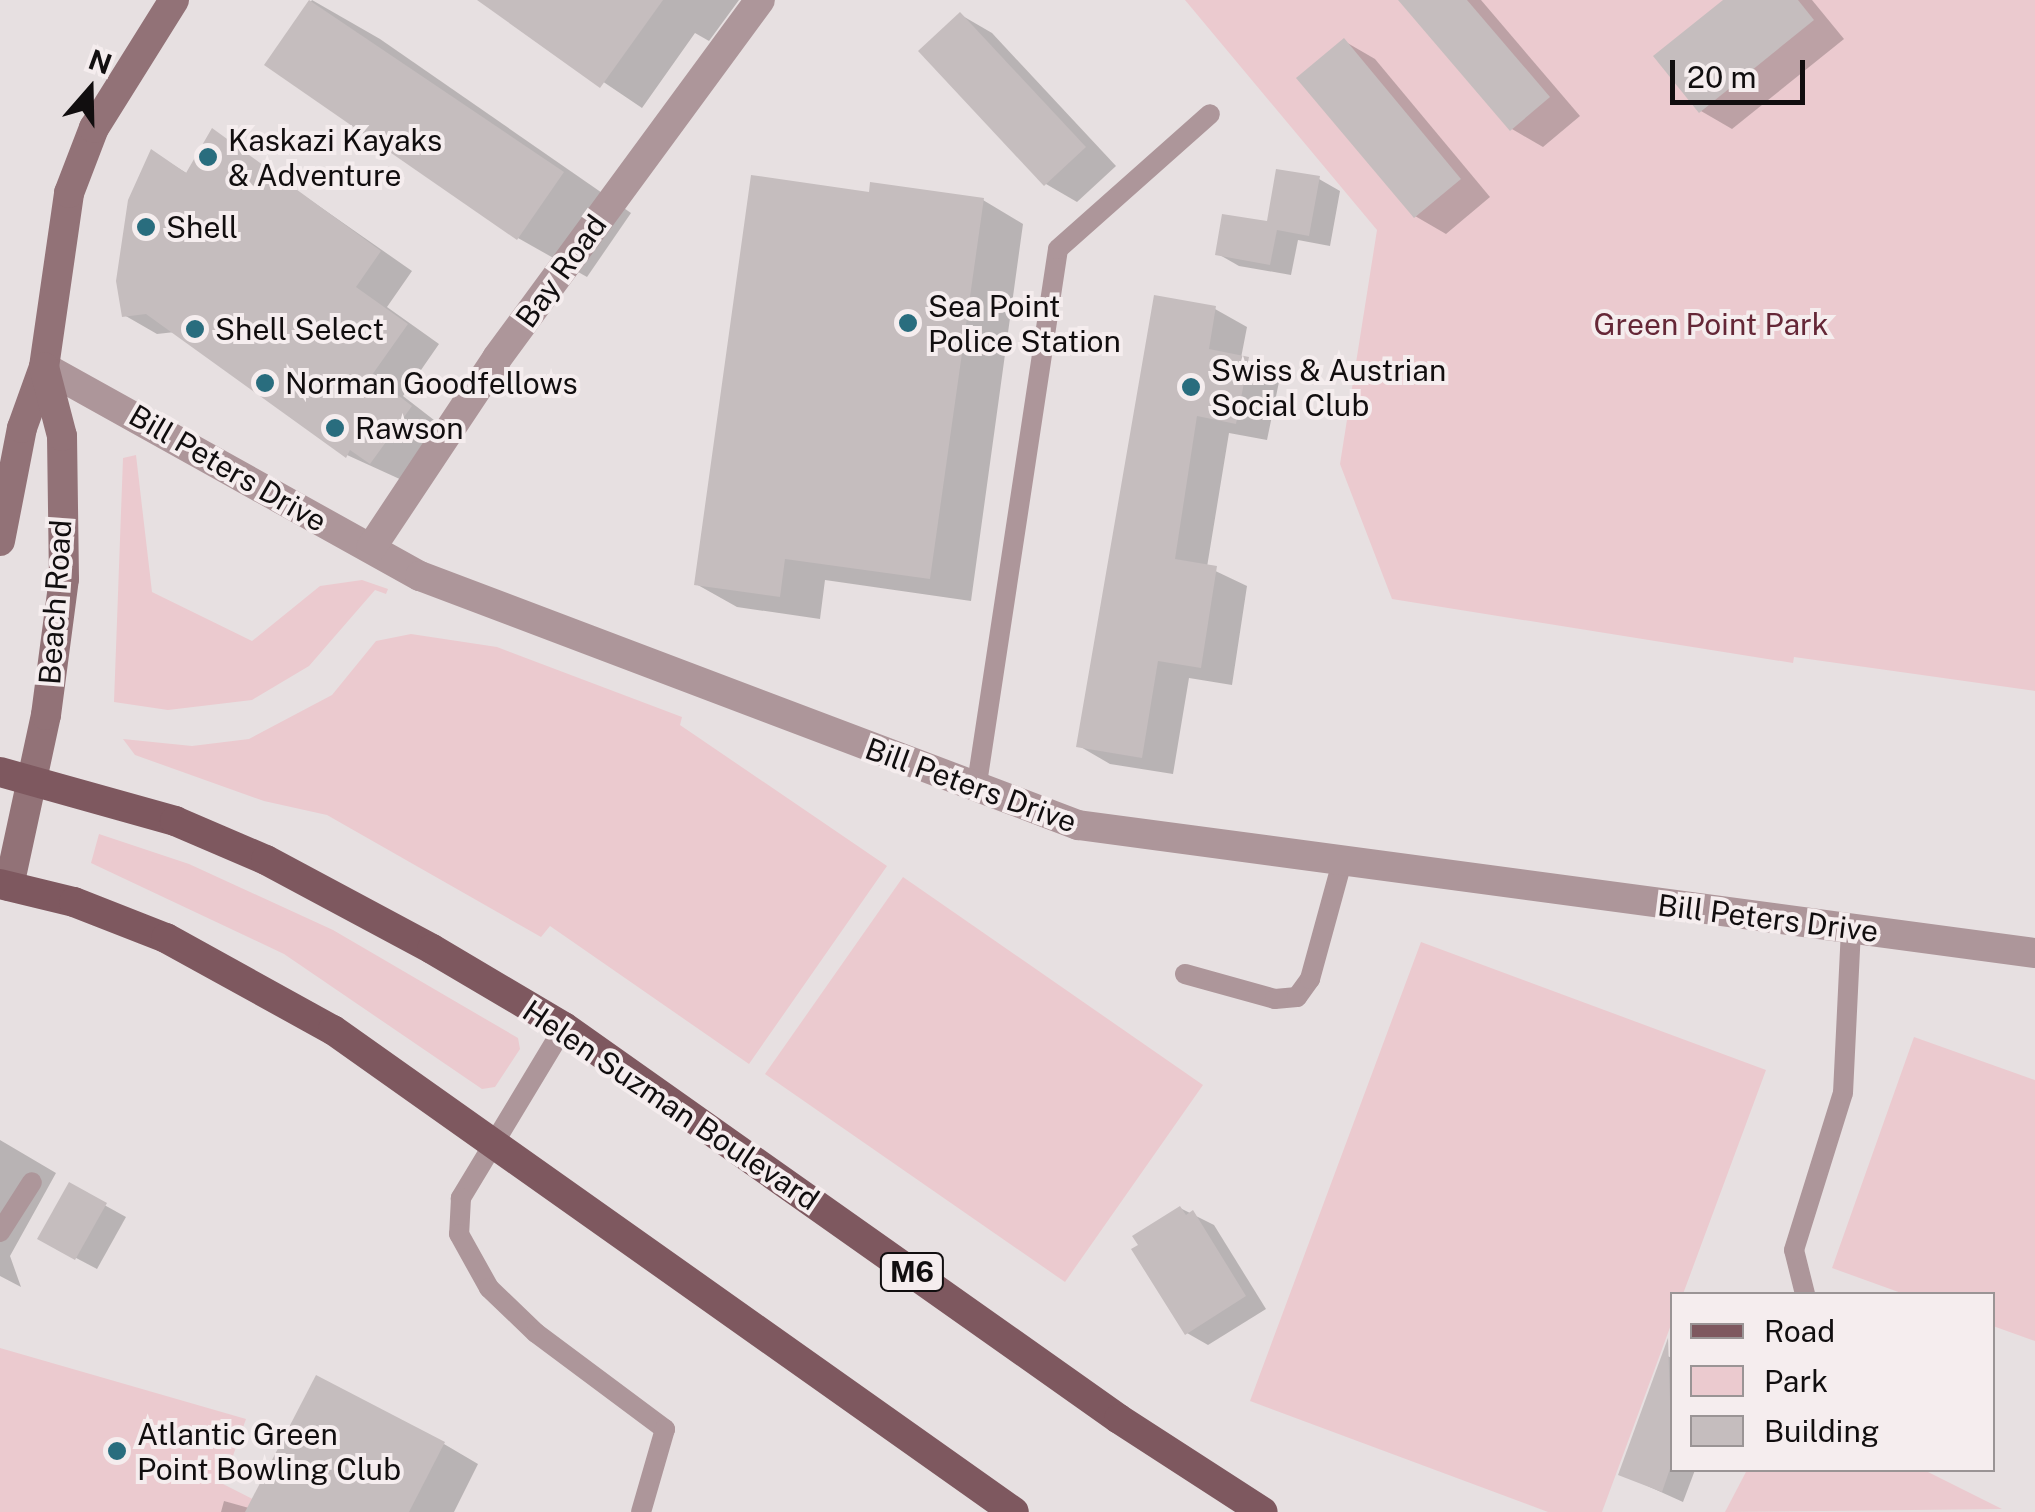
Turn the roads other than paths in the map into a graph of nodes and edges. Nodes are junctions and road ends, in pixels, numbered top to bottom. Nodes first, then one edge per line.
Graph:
1 (174, 0) edge
2 (760, 0) edge
3 (1210, 114) dead end
4 (44, 367) junction
5 (0, 541) edge
6 (371, 548) junction
7 (0, 772) edge
8 (34, 778) junction
9 (976, 790) junction
10 (1342, 862) junction
11 (4, 885) edge
12 (1852, 929) junction
13 (2035, 953) edge
14 (1185, 974) dead end
15 (564, 1027) junction
16 (494, 1142) junction
17 (32, 1182) dead end
18 (0, 1232) edge
19 (1804, 1292) edge
20 (641, 1512) edge
21 (1014, 1512) edge
22 (1264, 1512) edge

1 - 4 street, Beach Road
2 - 6 street, Bay Road
3 - 9 lane
4 - 5 street, Beach Road
4 - 6 street, Bill Peters Drive
4 - 8 street, Beach Road
6 - 9 street, Bill Peters Drive
7 - 8 main road, M6
8 - 11 street, Beach Road
8 - 15 main road, Helen Suzman Boulevard / M6
9 - 10 street, Bill Peters Drive
10 - 12 street, Bill Peters Drive
10 - 14 lane
11 - 16 main road
12 - 13 street, Bill Peters Drive
12 - 19 lane
15 - 16 lane
15 - 22 main road, Helen Suzman Boulevard / M6
16 - 20 lane
16 - 21 main road
17 - 18 lane

